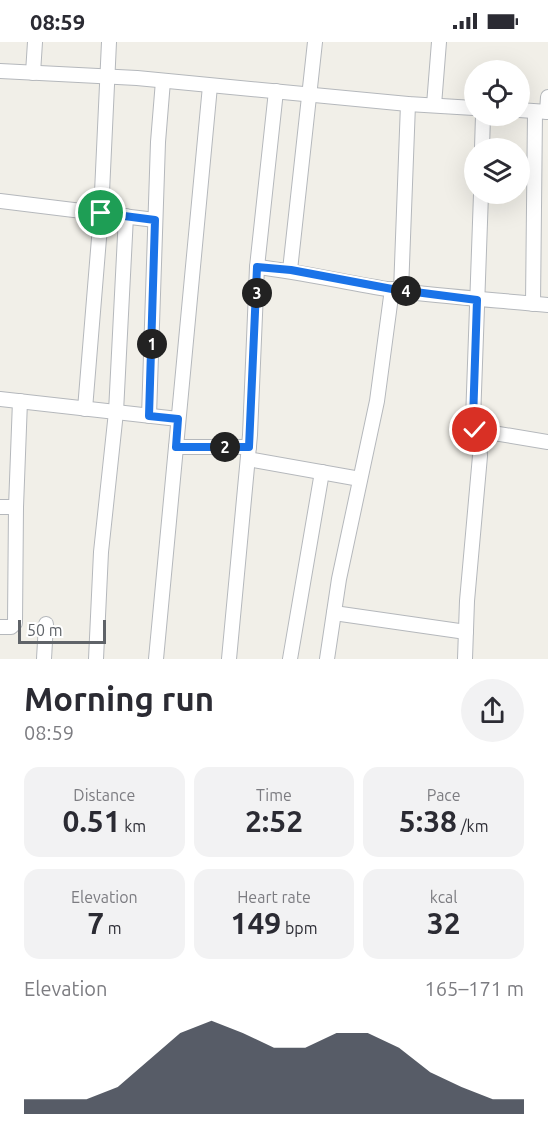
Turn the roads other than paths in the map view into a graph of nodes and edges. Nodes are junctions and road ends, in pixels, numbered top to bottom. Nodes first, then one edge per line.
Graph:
1 (35, 42) edge
2 (109, 42) edge
3 (315, 42) edge
4 (439, 42) edge
5 (0, 71) edge
6 (33, 73) junction
7 (107, 76) junction
8 (163, 81) junction
9 (210, 86) junction
10 (276, 92) junction
11 (309, 94) junction
12 (548, 97) edge
13 (408, 104) junction
14 (434, 105) junction
15 (464, 107) edge
16 (543, 112) edge
17 (0, 201) edge
18 (481, 204) edge
19 (101, 213) junction
20 (126, 216) junction
21 (155, 220) junction
22 (257, 267) junction
23 (291, 270) junction
24 (397, 290) junction
25 (477, 300) junction
26 (533, 304) junction
27 (548, 305) edge
28 (0, 399) edge
29 (20, 401) junction
30 (85, 409) junction
31 (116, 412) junction
32 (149, 416) junction
33 (178, 419) junction
34 (475, 430) junction
35 (548, 442) edge
36 (176, 447) junction
37 (249, 453) junction
38 (322, 472) junction
39 (360, 479) junction
40 (0, 507) edge
41 (16, 507) junction
42 (334, 613) junction
43 (46, 624) dead end
44 (0, 627) edge
45 (466, 632) junction
46 (44, 659) edge
47 (96, 659) edge
48 (156, 659) edge
49 (229, 659) edge
50 (290, 659) edge
51 (327, 659) edge
52 (465, 659) edge

1 - 6 street
2 - 7 street
3 - 11 street
4 - 14 street
5 - 6 street
6 - 7 street
7 - 8 street
7 - 19 street
8 - 9 street
8 - 21 street
9 - 10 street
9 - 33 street
10 - 11 street
10 - 22 street
11 - 13 street
11 - 23 street
12 - 16 street
13 - 14 street
13 - 24 street
14 - 15 street
16 - 26 street
17 - 19 street
18 - 25 street
19 - 20 street
19 - 30 street
20 - 21 street
20 - 31 street
21 - 32 street
22 - 23 street
22 - 37 street
23 - 24 street
24 - 25 street
24 - 39 street
25 - 26 street
25 - 34 street
26 - 27 street
28 - 29 street
29 - 30 street
29 - 41 street
30 - 31 street
31 - 32 street
31 - 47 street
32 - 33 street
33 - 36 street
34 - 35 street
34 - 45 street
36 - 37 street
36 - 48 street
37 - 38 street
37 - 49 street
38 - 39 street
38 - 50 street
39 - 42 street
40 - 41 street
41 - 44 street
42 - 45 street
42 - 51 street
43 - 46 street
45 - 52 street

